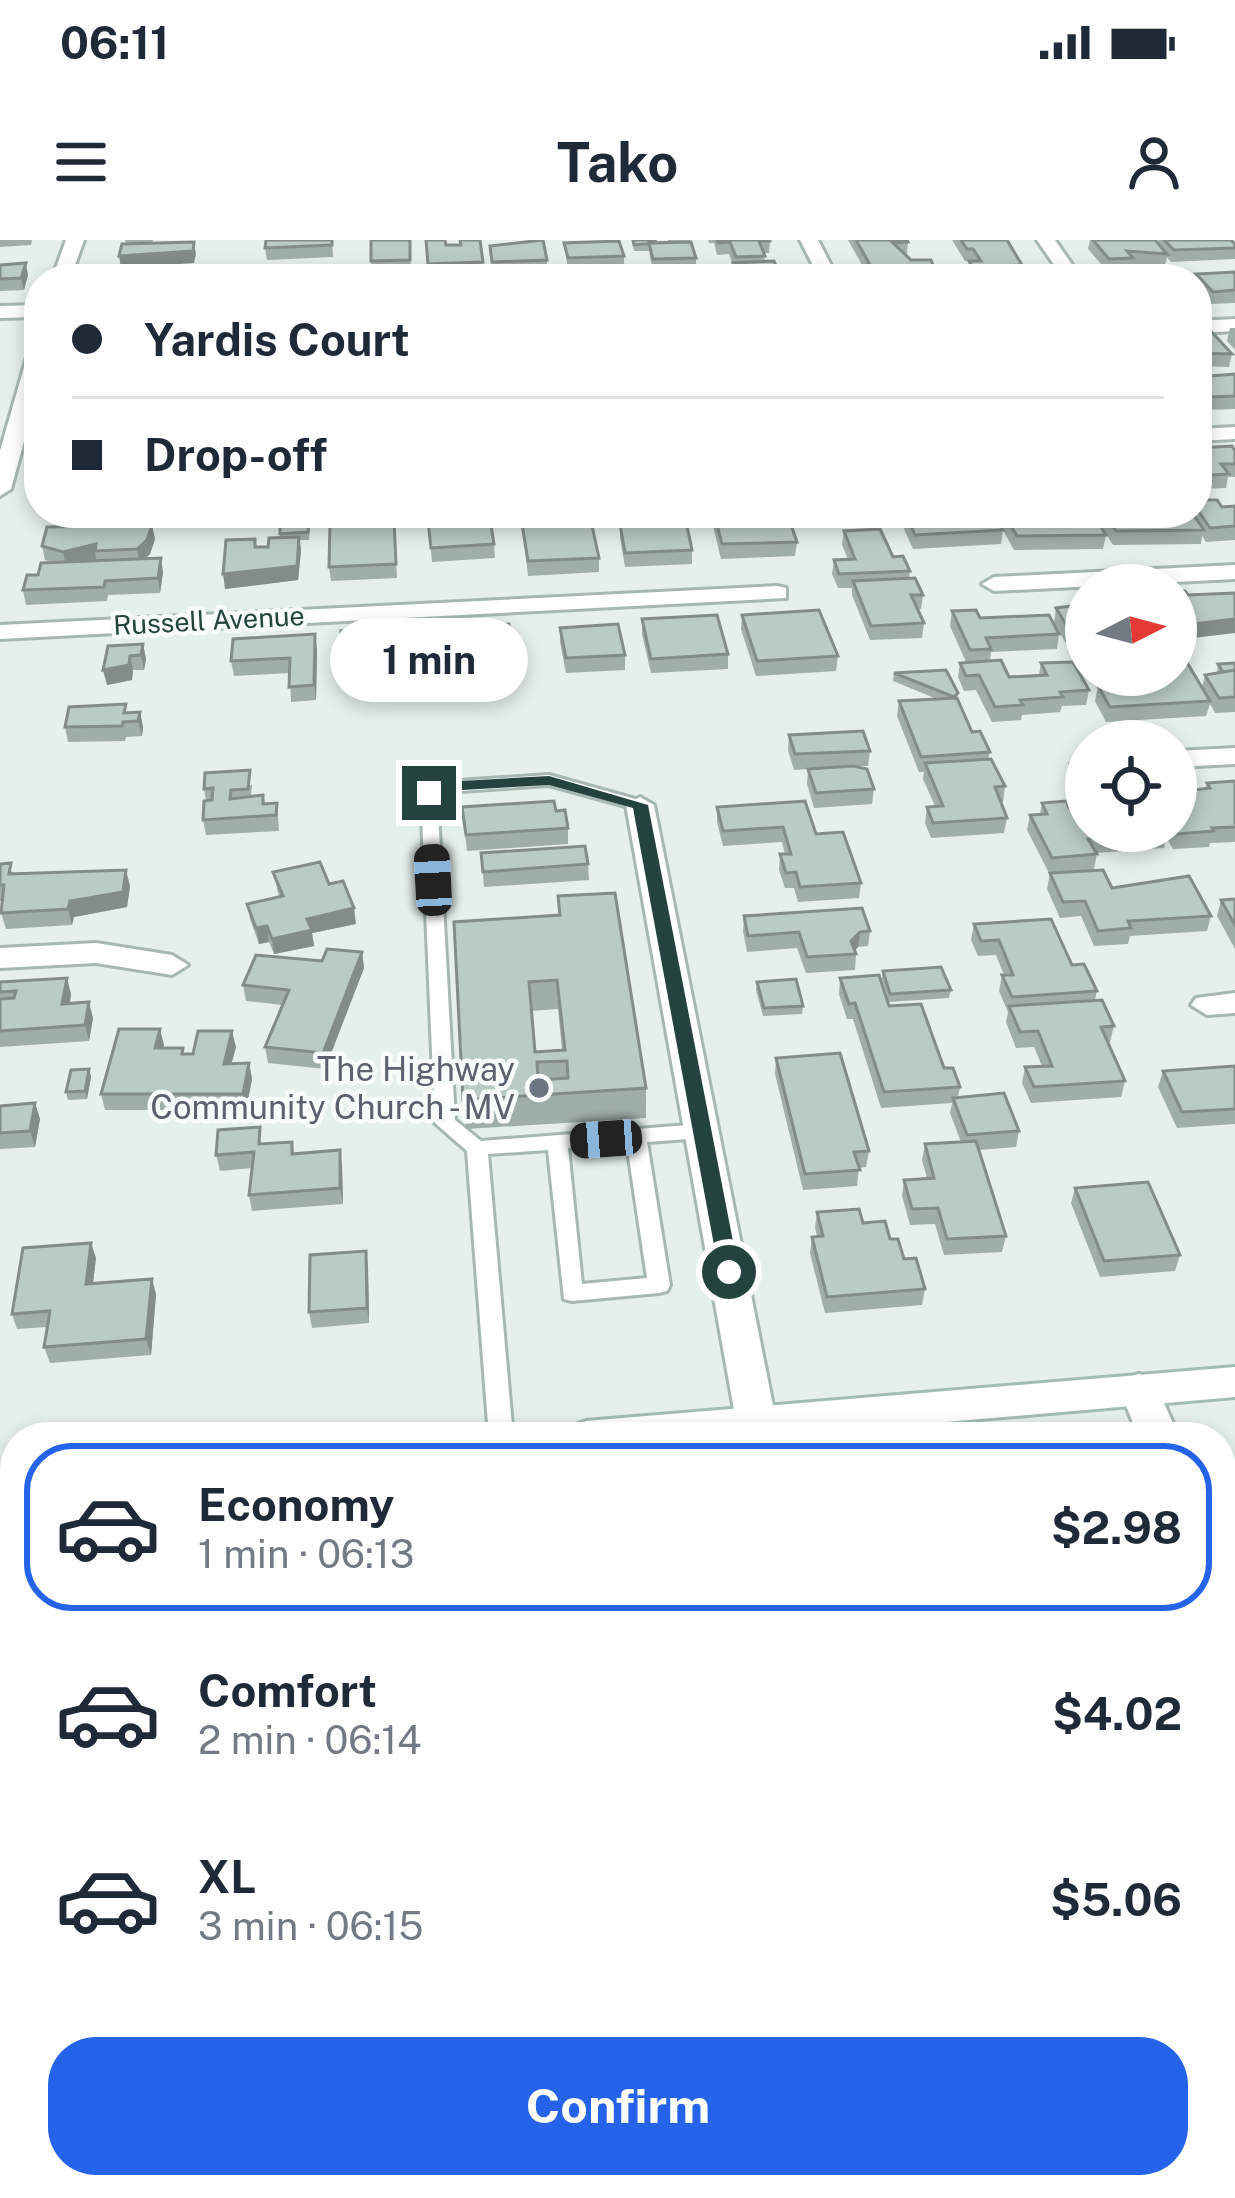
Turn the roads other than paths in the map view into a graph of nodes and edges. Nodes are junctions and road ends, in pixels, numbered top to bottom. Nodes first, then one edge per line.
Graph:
1 (24, 396) edge
2 (6, 452) edge
3 (0, 489) edge
4 (1235, 572) edge
5 (994, 584) dead end
6 (777, 593) dead end
7 (0, 632) edge
8 (1235, 756) edge
9 (1197, 758) edge
10 (640, 805) joint
11 (0, 958) edge
12 (172, 965) dead end
13 (702, 1131) junction
14 (635, 1136) junction
15 (556, 1142) junction
16 (477, 1148) junction
17 (1235, 1382) edge
18 (1139, 1389) junction
19 (756, 1421) junction
20 (500, 1422) edge
21 (745, 1422) edge
22 (1153, 1422) edge

1 - 2 street
2 - 3 street
4 - 5 street
6 - 7 street, Russell Avenue
8 - 9 street
10 - 13 street
10 - 16 lane
11 - 12 street
13 - 14 lane
13 - 19 street
14 - 15 lane
14 - 15 lane
15 - 16 lane
16 - 20 lane
17 - 18 street
18 - 19 street
18 - 22 street
19 - 21 street

